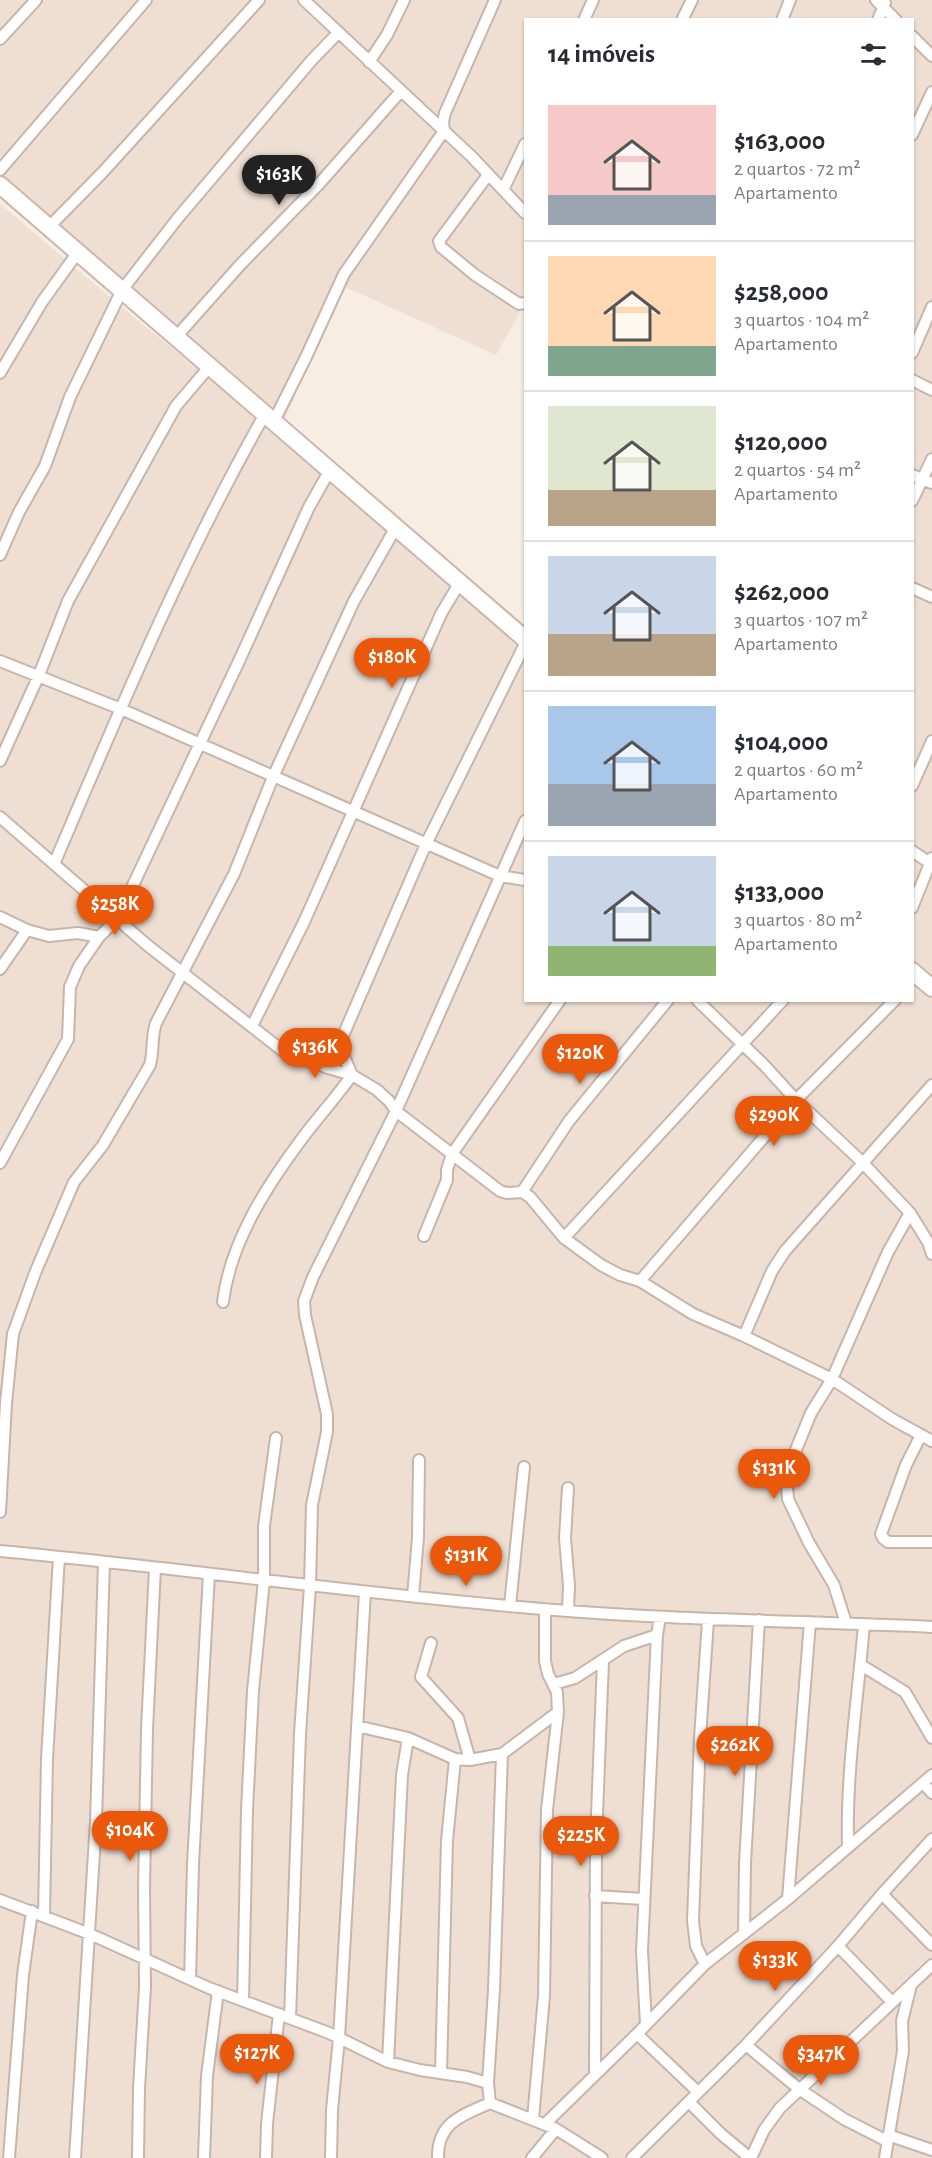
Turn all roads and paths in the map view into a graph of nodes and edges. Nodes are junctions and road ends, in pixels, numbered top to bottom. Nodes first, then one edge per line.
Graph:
1 (36, 0) edge
2 (146, 0) edge
3 (260, 0) edge
4 (404, 0) edge
5 (495, 0) edge
6 (593, 0) edge
7 (692, 0) edge
8 (790, 0) edge
9 (306, 1) edge
10 (882, 2) edge
11 (585, 18) edge
12 (683, 18) edge
13 (783, 18) edge
14 (878, 18) edge
15 (894, 18) edge
16 (338, 33) junction
17 (914, 38) edge
18 (0, 39) edge
19 (932, 56) edge
20 (369, 62) junction
21 (401, 91) junction
22 (932, 92) edge
23 (444, 131) junction
24 (914, 131) edge
25 (524, 146) edge
26 (0, 170) edge
27 (488, 174) junction
28 (0, 185) edge
29 (503, 190) junction
30 (524, 212) edge
31 (49, 227) junction
32 (78, 252) junction
33 (122, 290) junction
34 (524, 303) edge
35 (932, 307) edge
36 (176, 337) junction
37 (914, 348) edge
38 (210, 366) junction
39 (0, 373) edge
40 (914, 381) edge
41 (932, 390) edge
42 (269, 417) junction
43 (932, 459) edge
44 (330, 470) junction
45 (922, 479) edge
46 (914, 497) edge
47 (396, 527) junction
48 (0, 555) edge
49 (460, 582) junction
50 (914, 589) edge
51 (932, 597) edge
52 (524, 638) edge
53 (524, 646) edge
54 (0, 662) edge
55 (39, 675) junction
56 (121, 709) junction
57 (932, 741) edge
58 (199, 744) junction
59 (0, 761) edge
60 (273, 777) junction
61 (914, 782) edge
62 (354, 811) junction
63 (0, 818) edge
64 (524, 823) edge
65 (426, 844) junction
66 (914, 852) edge
67 (931, 860) edge
68 (54, 864) junction
69 (500, 876) junction
70 (524, 880) edge
71 (914, 903) edge
72 (0, 917) edge
73 (117, 919) junction
74 (27, 930) junction
75 (99, 937) junction
76 (0, 969) edge
77 (183, 973) junction
78 (914, 977) edge
79 (932, 988) edge
80 (559, 1002) edge
81 (666, 1002) edge
82 (700, 1002) edge
83 (781, 1002) edge
84 (894, 1002) edge
85 (252, 1026) junction
86 (742, 1043) junction
87 (352, 1075) junction
88 (932, 1084) edge
89 (796, 1100) junction
90 (396, 1111) junction
91 (452, 1154) junction
92 (862, 1162) junction
93 (0, 1163) edge
94 (522, 1192) junction
95 (910, 1213) junction
96 (424, 1236) dead end
97 (564, 1238) junction
98 (932, 1254) edge
99 (640, 1281) junction
100 (223, 1302) dead end
101 (744, 1336) junction
102 (832, 1379) junction
103 (921, 1435) junction
104 (276, 1438) dead end
105 (932, 1441) edge
106 (419, 1460) dead end
107 (524, 1467) dead end
108 (568, 1488) dead end
109 (0, 1512) edge
110 (932, 1542) edge
111 (0, 1551) edge
112 (59, 1557) junction
113 (104, 1562) junction
114 (156, 1568) junction
115 (209, 1574) junction
116 (264, 1581) junction
117 (310, 1586) junction
118 (365, 1592) junction
119 (413, 1596) junction
120 (510, 1606) junction
121 (545, 1609) junction
122 (568, 1610) junction
123 (660, 1617) junction
124 (708, 1620) junction
125 (759, 1620) junction
126 (810, 1622) junction
127 (846, 1623) junction
128 (864, 1624) junction
129 (932, 1627) edge
130 (657, 1635) junction
131 (431, 1643) dead end
132 (603, 1660) junction
133 (861, 1665) junction
134 (554, 1684) junction
135 (558, 1712) junction
136 (357, 1726) junction
137 (408, 1738) junction
138 (932, 1738) edge
139 (502, 1754) junction
140 (455, 1759) junction
141 (470, 1760) junction
142 (932, 1775) edge
143 (923, 1783) junction
144 (932, 1793) edge
145 (932, 1839) edge
146 (848, 1846) junction
147 (882, 1894) junction
148 (595, 1896) junction
149 (643, 1899) junction
150 (788, 1899) junction
151 (0, 1900) edge
152 (32, 1911) junction
153 (44, 1916) junction
154 (90, 1934) junction
155 (744, 1934) junction
156 (932, 1945) edge
157 (838, 1946) junction
158 (145, 1960) junction
159 (705, 1964) junction
160 (932, 1965) edge
161 (190, 1979) junction
162 (912, 1982) junction
163 (218, 1991) junction
164 (243, 2001) junction
165 (892, 2002) junction
166 (285, 2016) junction
167 (646, 2024) junction
168 (637, 2034) junction
169 (339, 2038) junction
170 (746, 2044) junction
171 (388, 2062) junction
172 (441, 2072) junction
173 (595, 2075) junction
174 (488, 2083) junction
175 (799, 2089) junction
176 (698, 2092) junction
177 (689, 2102) junction
178 (490, 2103) junction
179 (533, 2119) junction
180 (544, 2124) junction
181 (556, 2129) junction
182 (887, 2138) junction
183 (932, 2150) edge
184 (9, 2158) edge
185 (75, 2158) edge
186 (138, 2158) edge
187 (204, 2158) edge
188 (266, 2158) edge
189 (331, 2158) edge
190 (438, 2158) edge
191 (532, 2158) edge
192 (602, 2158) edge
193 (632, 2158) edge
194 (751, 2158) edge
195 (885, 2158) edge

1 - 18 street
2 - 26 street
3 - 31 street
4 - 20 street
5 - 23 street
6 - 11 street
7 - 12 street
8 - 13 street
9 - 16 street
10 - 14 street
10 - 15 street
16 - 20 street
16 - 33 street
17 - 19 street
20 - 21 street
21 - 23 street
21 - 36 street
22 - 24 street
23 - 27 street
23 - 42 street
25 - 29 street
27 - 29 street
27 - 34 street
28 - 31 street
29 - 30 street
31 - 32 street
32 - 33 street
32 - 39 street
33 - 36 street
33 - 48 street
35 - 37 street
36 - 38 street
38 - 42 street
38 - 55 street
40 - 41 street
42 - 44 street
42 - 56 street
43 - 45 street
44 - 47 street
44 - 58 street
45 - 46 street
47 - 49 street
47 - 60 street
49 - 52 street
49 - 62 street
50 - 51 street
53 - 65 street
54 - 55 street
55 - 56 street
55 - 59 street
56 - 58 street
56 - 68 street
57 - 61 street
58 - 60 street
58 - 73 street
60 - 62 street
60 - 77 street
62 - 65 street
62 - 85 street
63 - 68 street
64 - 69 street
65 - 69 street
65 - 87 street
66 - 67 street
67 - 71 street
68 - 73 street
69 - 70 street
69 - 90 street
72 - 74 street
73 - 75 street
73 - 77 street
74 - 75 street
74 - 76 street
75 - 93 street
77 - 85 street
77 - 109 street
78 - 79 street
80 - 91 street
81 - 94 street
82 - 86 street
83 - 86 street
84 - 89 street
85 - 87 street
86 - 89 street
86 - 97 street
87 - 90 street
87 - 100 street
88 - 92 street
89 - 92 street
89 - 99 street
90 - 91 street
90 - 117 street
91 - 94 street
91 - 96 street
92 - 95 street
92 - 101 street
94 - 97 street
95 - 98 street
95 - 102 street
97 - 99 street
99 - 101 street
101 - 102 street
102 - 103 street
102 - 127 street
103 - 105 street
103 - 110 street
104 - 116 street
106 - 119 street
107 - 120 street
108 - 122 street
111 - 112 street
112 - 113 street
112 - 153 street
113 - 114 street
113 - 154 street
114 - 115 street
114 - 158 street
115 - 116 street
115 - 161 street
116 - 117 street
116 - 164 street
117 - 118 street
117 - 166 street
118 - 119 street
118 - 136 street
119 - 120 street
120 - 121 street
121 - 122 street
121 - 134 street
122 - 123 street
123 - 124 street
123 - 130 street
124 - 125 street
124 - 159 street
125 - 126 street
125 - 155 street
126 - 127 street
126 - 150 street
127 - 128 street
128 - 129 street
128 - 133 street
130 - 132 street
130 - 149 street
131 - 141 street
132 - 134 street
132 - 148 street
133 - 138 street
133 - 146 street
134 - 135 street
135 - 139 street
135 - 179 street
136 - 137 street
136 - 169 street
137 - 140 street
137 - 171 street
139 - 141 street
139 - 174 street
140 - 141 street
140 - 172 street
142 - 143 street
143 - 144 street
143 - 146 street
145 - 147 street
146 - 150 street
147 - 156 street
147 - 157 street
148 - 149 street
148 - 173 street
149 - 167 street
150 - 155 street
151 - 152 street
152 - 153 street
152 - 184 street
153 - 154 street
154 - 158 street
154 - 185 street
155 - 159 street
157 - 165 street
157 - 170 street
158 - 161 street
158 - 186 street
159 - 167 street
160 - 162 street
161 - 163 street
162 - 165 street
162 - 182 street
163 - 164 street
163 - 187 street
164 - 166 street
165 - 175 street
166 - 169 street
166 - 188 street
167 - 168 street
168 - 173 street
168 - 176 street
169 - 171 street
169 - 189 street
170 - 175 street
170 - 176 street
171 - 172 street
172 - 174 street
173 - 180 street
174 - 178 street
175 - 182 street
175 - 194 street
176 - 177 street
177 - 193 street
177 - 194 street
178 - 179 street
178 - 190 street
179 - 180 street
180 - 181 street
181 - 191 street
181 - 192 street
182 - 183 street
182 - 195 street

